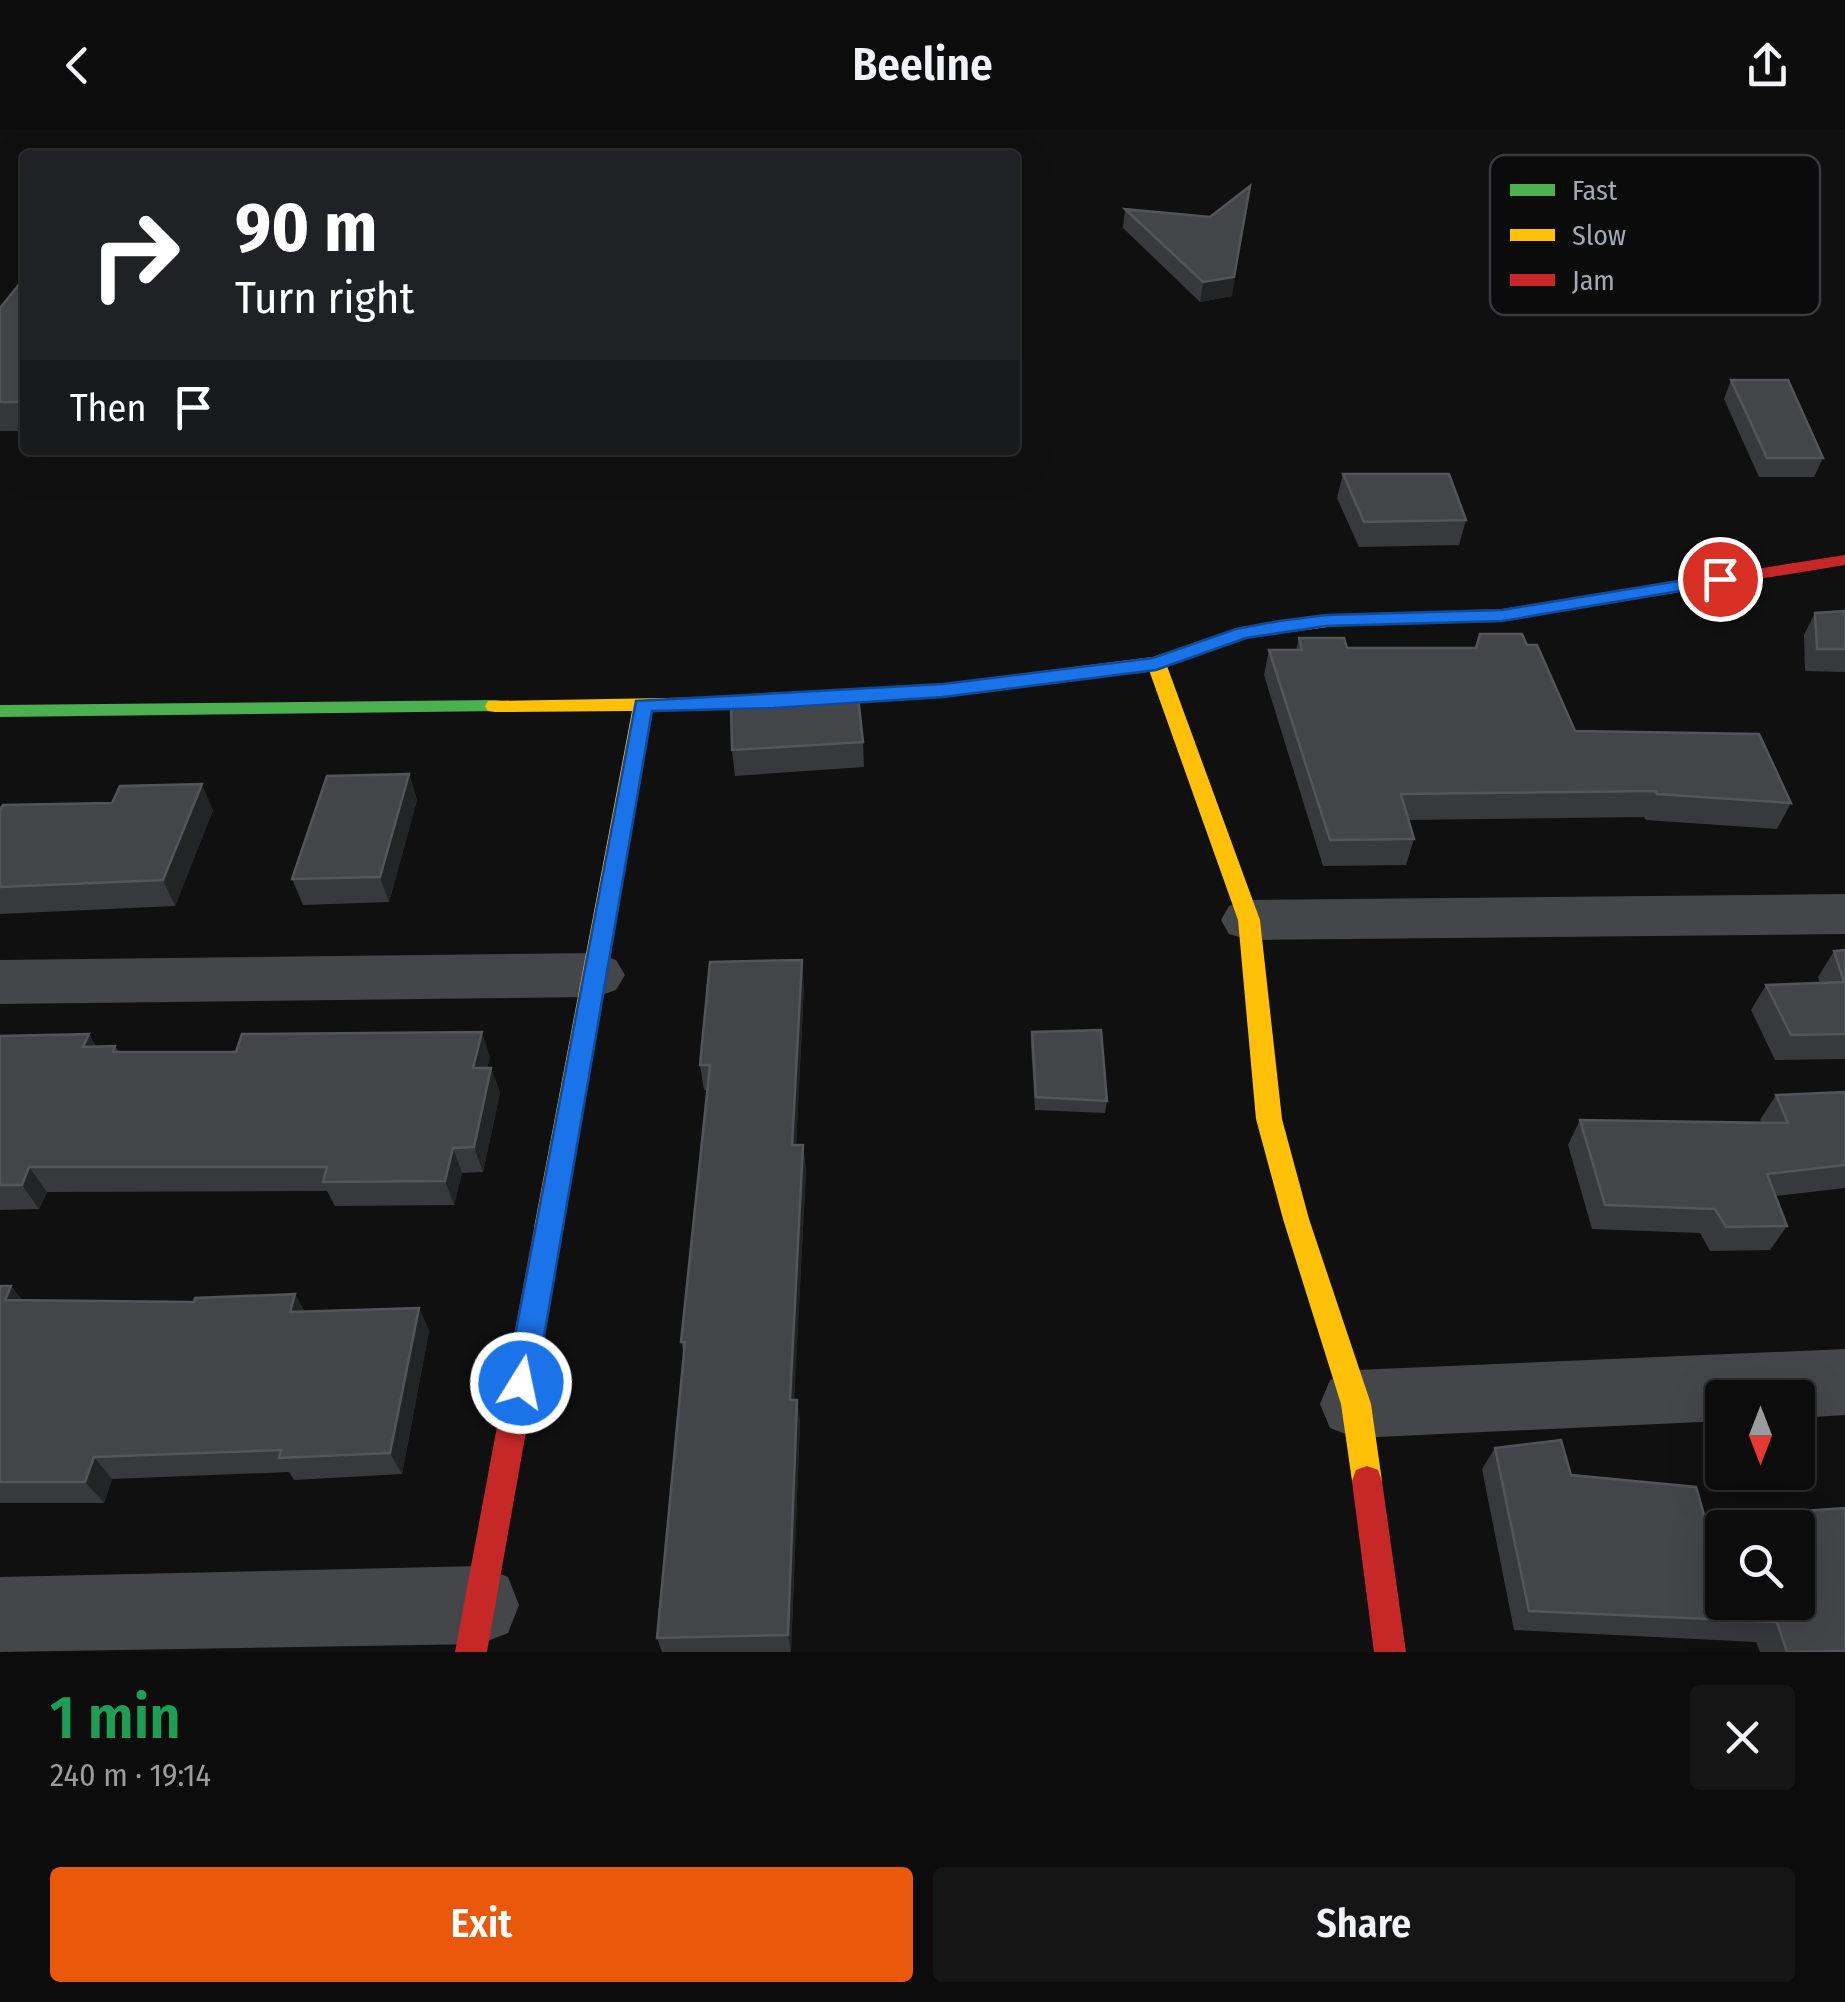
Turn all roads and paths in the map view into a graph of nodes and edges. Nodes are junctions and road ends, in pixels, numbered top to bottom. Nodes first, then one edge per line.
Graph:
1 (1845, 560) edge
2 (1156, 664) junction
3 (643, 705) junction
4 (0, 711) edge
5 (1845, 914) edge
6 (1249, 920) junction
7 (596, 975) junction
8 (0, 982) edge
9 (1845, 1382) edge
10 (1356, 1404) junction
11 (0, 1617) edge
12 (476, 1629) edge
13 (1390, 1652) edge

1 - 2 street
2 - 3 street
2 - 6 street
3 - 4 street
3 - 7 street
5 - 6 street
6 - 10 street
7 - 8 street
7 - 12 street
9 - 10 street
10 - 13 street
11 - 12 street

